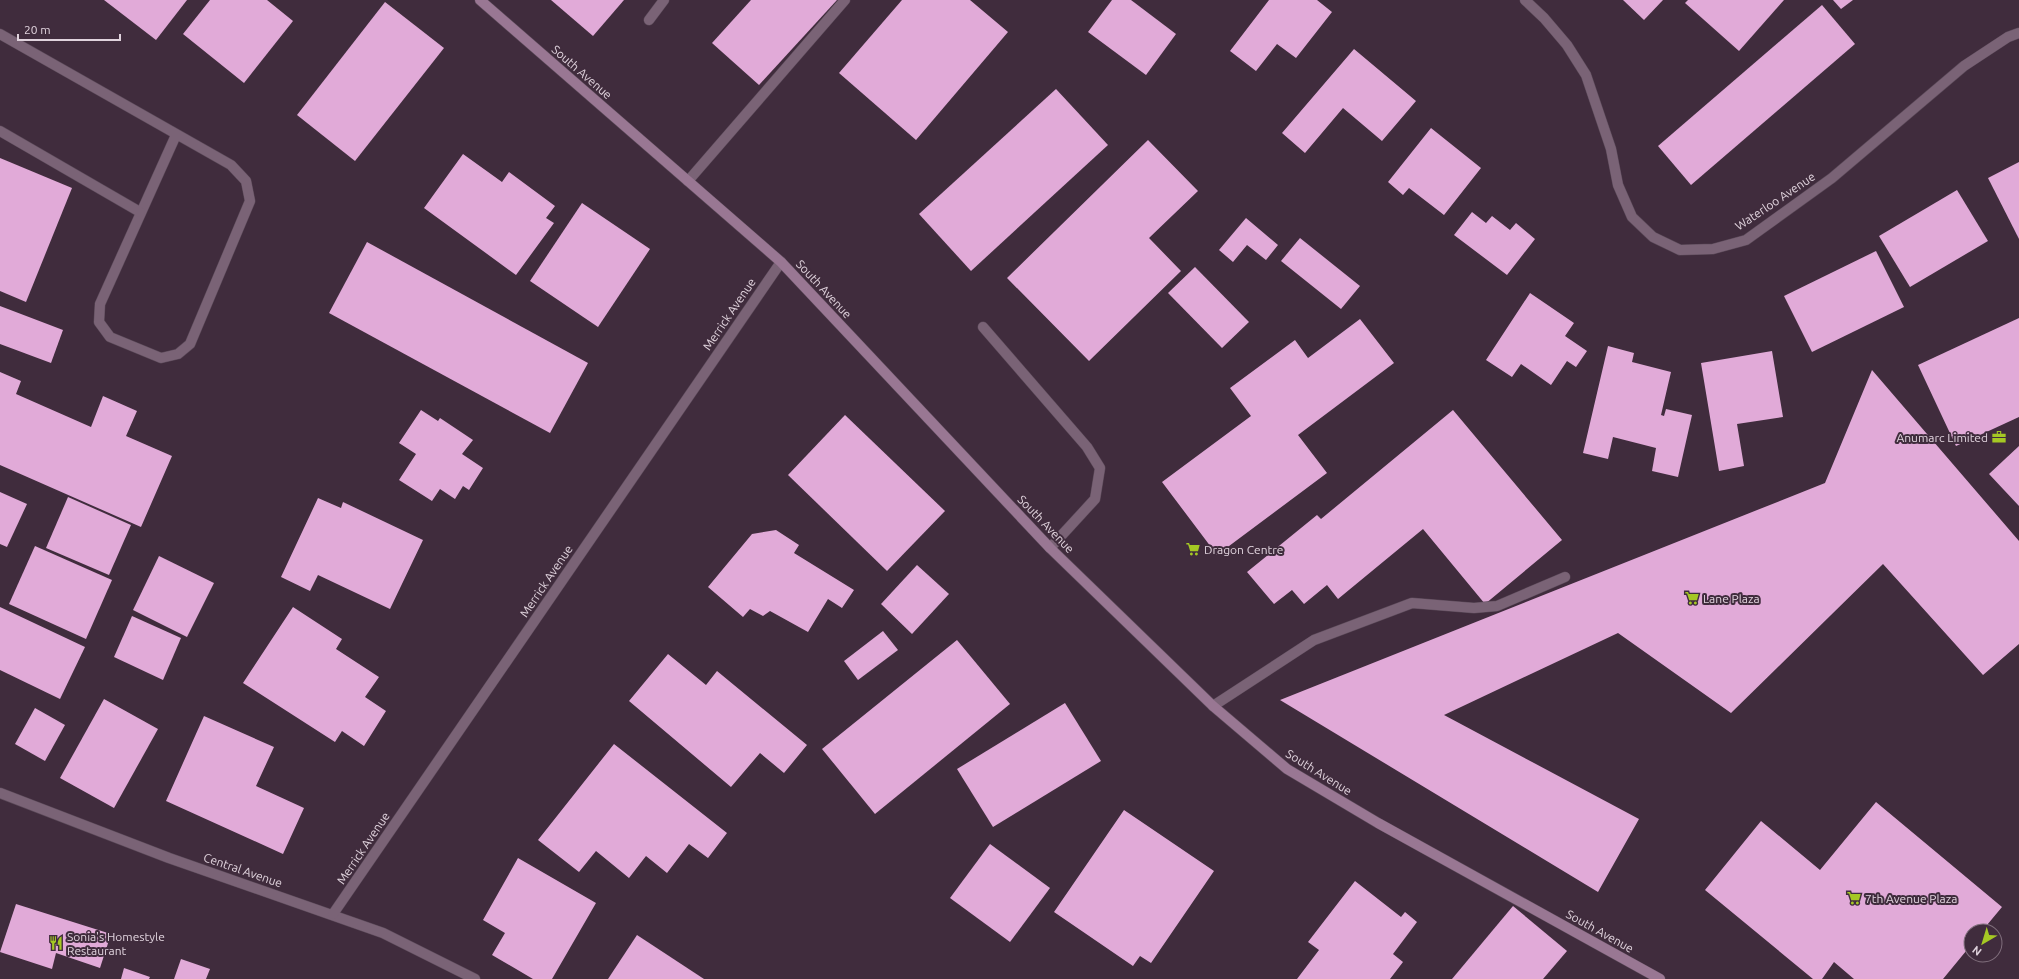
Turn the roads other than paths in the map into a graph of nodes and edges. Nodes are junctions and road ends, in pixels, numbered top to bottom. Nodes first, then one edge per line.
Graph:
1 (480, 0) edge
2 (664, 0) edge
3 (844, 0) edge
4 (1525, 0) edge
5 (649, 20) dead end
6 (2019, 33) edge
7 (0, 34) edge
8 (0, 131) edge
9 (176, 135) junction
10 (688, 182) junction
11 (140, 212) junction
12 (781, 262) junction
13 (983, 327) dead end
14 (1050, 548) junction
15 (1565, 578) dead end
16 (1213, 706) junction
17 (0, 793) edge
18 (333, 914) junction
19 (475, 979) edge
20 (1660, 979) edge

1 - 10 main road, South Avenue
2 - 5 street
3 - 10 street
4 - 6 street, Waterloo Avenue
7 - 9 street
8 - 11 street
9 - 11 street
9 - 11 street
10 - 12 main road, South Avenue
12 - 14 main road, South Avenue
12 - 18 street, Merrick Avenue
13 - 14 street
14 - 16 main road, South Avenue
15 - 16 street
16 - 20 main road, South Avenue
17 - 18 street, Central Avenue
18 - 19 street, Central Avenue

